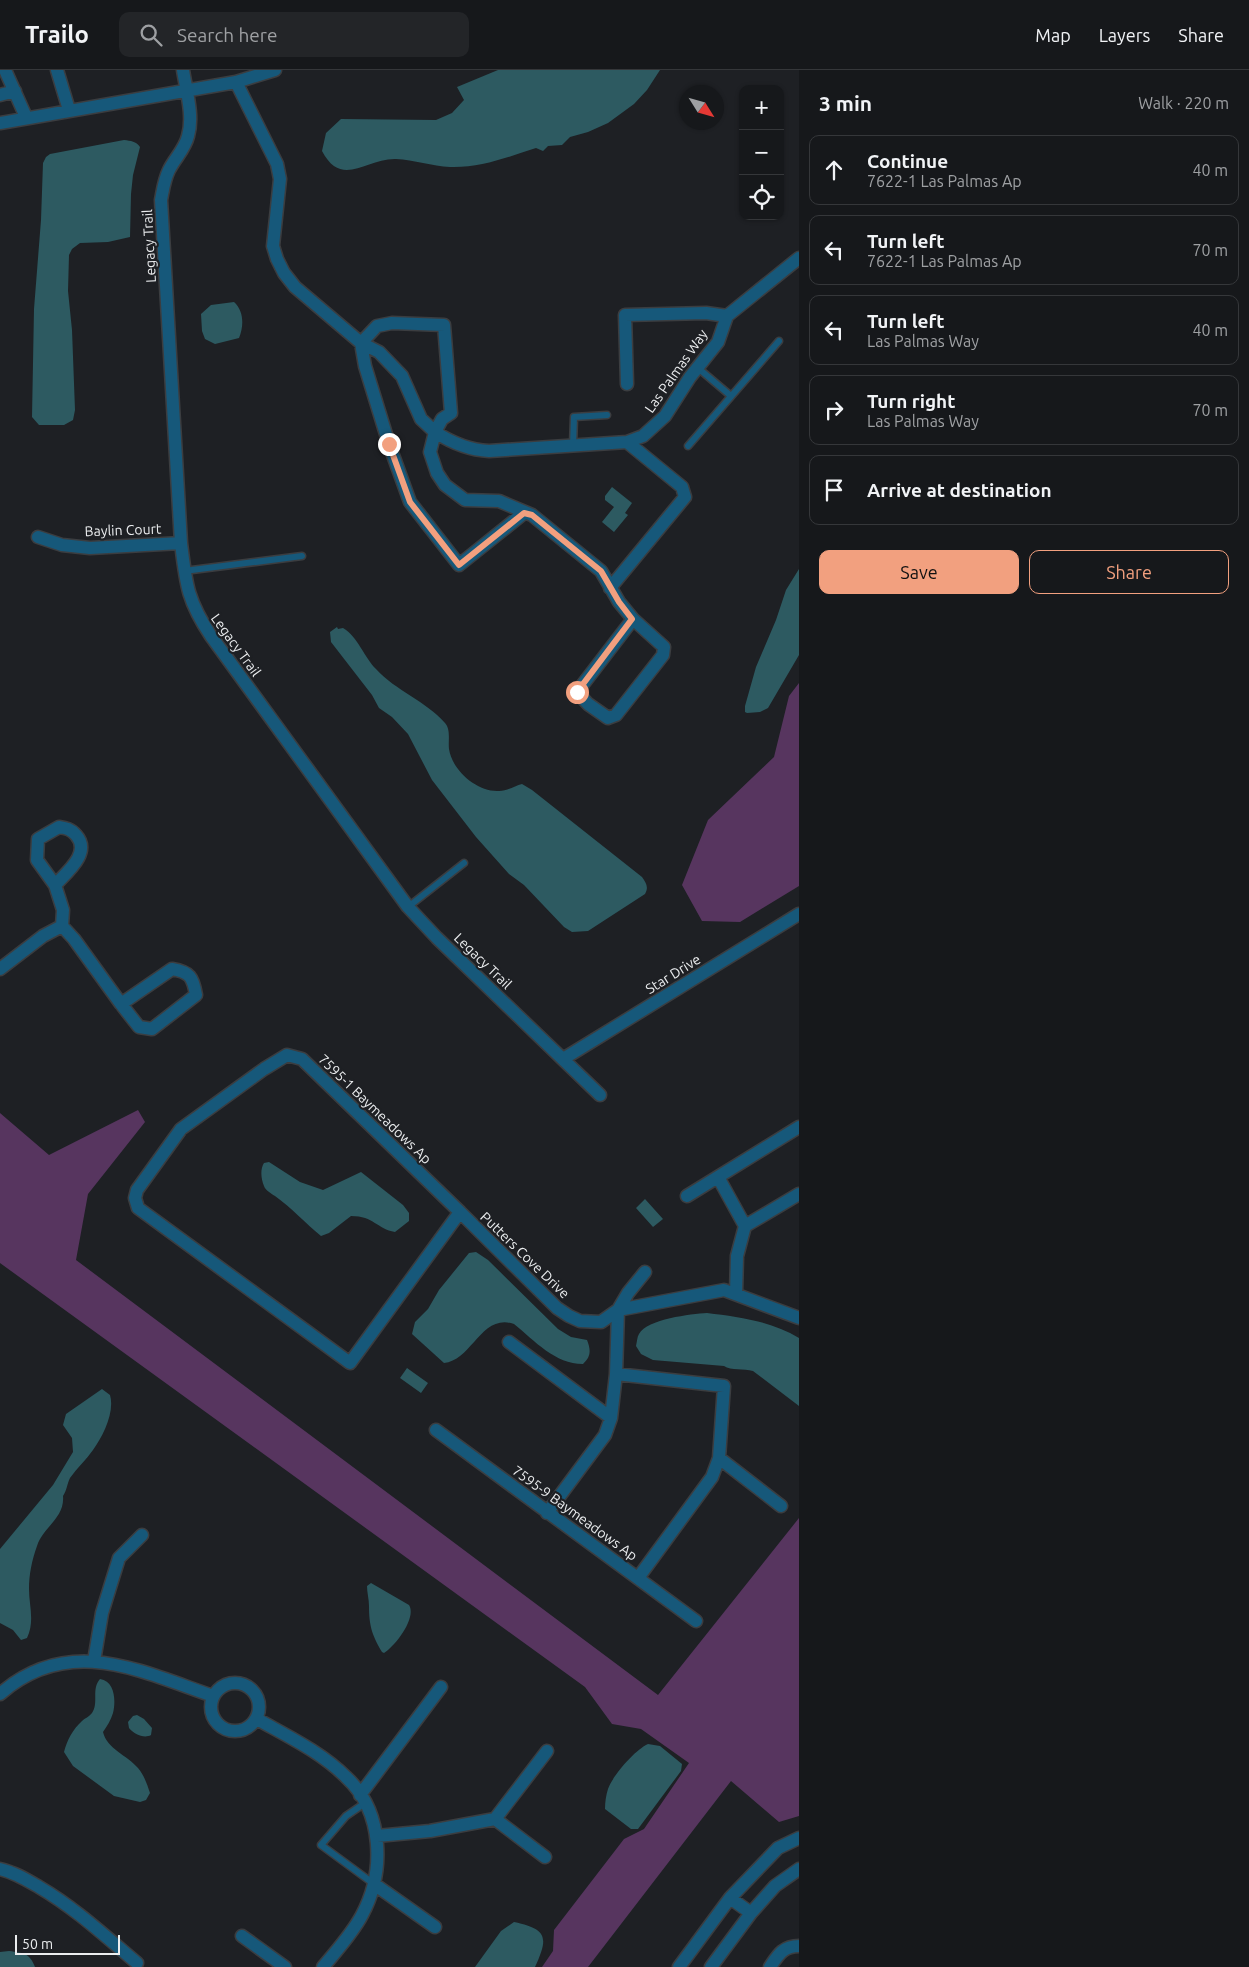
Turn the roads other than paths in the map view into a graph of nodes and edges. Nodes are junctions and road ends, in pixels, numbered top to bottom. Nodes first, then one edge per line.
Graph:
1 (5, 70) edge
2 (57, 70) edge
3 (183, 70) edge
4 (275, 70) edge
5 (236, 82) junction
6 (186, 90) junction
7 (15, 92) junction
8 (0, 95) edge
9 (69, 110) junction
10 (26, 117) junction
11 (0, 123) edge
12 (799, 258) edge
13 (727, 316) junction
14 (779, 340) dead end
15 (361, 343) junction
16 (698, 368) junction
17 (627, 384) dead end
18 (731, 396) junction
19 (607, 415) dead end
20 (435, 432) junction
21 (627, 442) junction
22 (573, 446) junction
23 (688, 446) dead end
24 (524, 513) junction
25 (38, 537) dead end
26 (181, 542) junction
27 (302, 556) dead end
28 (184, 571) junction
29 (610, 588) junction
30 (632, 619) junction
31 (464, 862) dead end
32 (55, 885) junction
33 (408, 907) junction
34 (799, 914) edge
35 (62, 926) junction
36 (0, 969) edge
37 (121, 1004) junction
38 (563, 1059) junction
39 (600, 1095) dead end
40 (799, 1127) edge
41 (718, 1177) junction
42 (799, 1194) edge
43 (687, 1196) dead end
44 (460, 1212) junction
45 (745, 1226) junction
46 (646, 1272) dead end
47 (736, 1294) junction
48 (618, 1310) junction
49 (799, 1318) edge
50 (509, 1342) dead end
51 (616, 1374) junction
52 (611, 1418) junction
53 (436, 1430) dead end
54 (719, 1458) junction
55 (781, 1506) dead end
56 (547, 1513) junction
57 (142, 1535) dead end
58 (638, 1578) junction
59 (696, 1622) dead end
60 (94, 1661) junction
61 (441, 1687) dead end
62 (0, 1694) edge
63 (213, 1696) junction
64 (257, 1719) junction
65 (547, 1751) dead end
66 (362, 1799) junction
67 (495, 1819) junction
68 (377, 1836) junction
69 (799, 1838) edge
70 (545, 1857) dead end
71 (0, 1869) edge
72 (799, 1869) edge
73 (374, 1884) junction
74 (730, 1898) junction
75 (751, 1913) junction
76 (435, 1927) dead end
77 (242, 1936) dead end
78 (799, 1946) edge
79 (137, 1963) dead end
80 (285, 1967) edge
81 (323, 1967) edge
82 (679, 1967) edge
83 (711, 1967) edge
84 (770, 1967) edge

1 - 7 street
2 - 9 street
3 - 6 street, Legacy Trail
4 - 5 street
5 - 6 street
5 - 15 street, Las Palmas Way
6 - 9 street
6 - 26 street, Legacy Trail
7 - 8 street
7 - 10 street
9 - 10 street
10 - 11 street
12 - 13 street
13 - 16 street, Las Palmas Way
13 - 17 street
14 - 18 lane
15 - 20 street, Las Palmas Way
15 - 20 street
15 - 24 street
16 - 18 lane
16 - 21 street, Las Palmas Way
18 - 23 lane
19 - 22 lane
20 - 22 street, Las Palmas Way
20 - 24 street
21 - 22 street, Las Palmas Way
21 - 29 street
24 - 29 street
25 - 26 street, Baylin Court
26 - 28 street, Legacy Trail
27 - 28 lane
28 - 33 street, Legacy Trail
29 - 30 street
30 - 30 street
31 - 33 lane
32 - 32 street
32 - 35 street
33 - 38 street, Legacy Trail
34 - 38 street, Star Drive
35 - 36 street
35 - 37 street
37 - 37 street
38 - 39 street, Legacy Trail
40 - 41 street
41 - 43 street
41 - 45 street
42 - 45 street
44 - 44 street, 7595-1 Baymeadows Ap
44 - 48 street, Putters Cove Drive
45 - 47 street
46 - 48 street
47 - 48 street, Putters Cove Drive
47 - 49 street, Putters Cove Drive
48 - 51 street
50 - 52 street
51 - 52 street
51 - 54 street
52 - 56 street
53 - 56 street, 7595-9 Baymeadows Ap
54 - 55 street
54 - 58 street
56 - 58 street, 7595-9 Baymeadows Ap
57 - 60 street
58 - 59 street, 7595-9 Baymeadows Ap
60 - 62 street
60 - 63 street
61 - 66 street
63 - 64 street
63 - 64 street
64 - 66 street
65 - 67 street
66 - 68 street
66 - 73 lane
67 - 68 street
67 - 70 street
68 - 73 street
69 - 74 street
71 - 79 street
72 - 75 street
73 - 76 street
73 - 81 street
74 - 75 street
74 - 82 street
75 - 83 street
77 - 80 street
78 - 84 street

